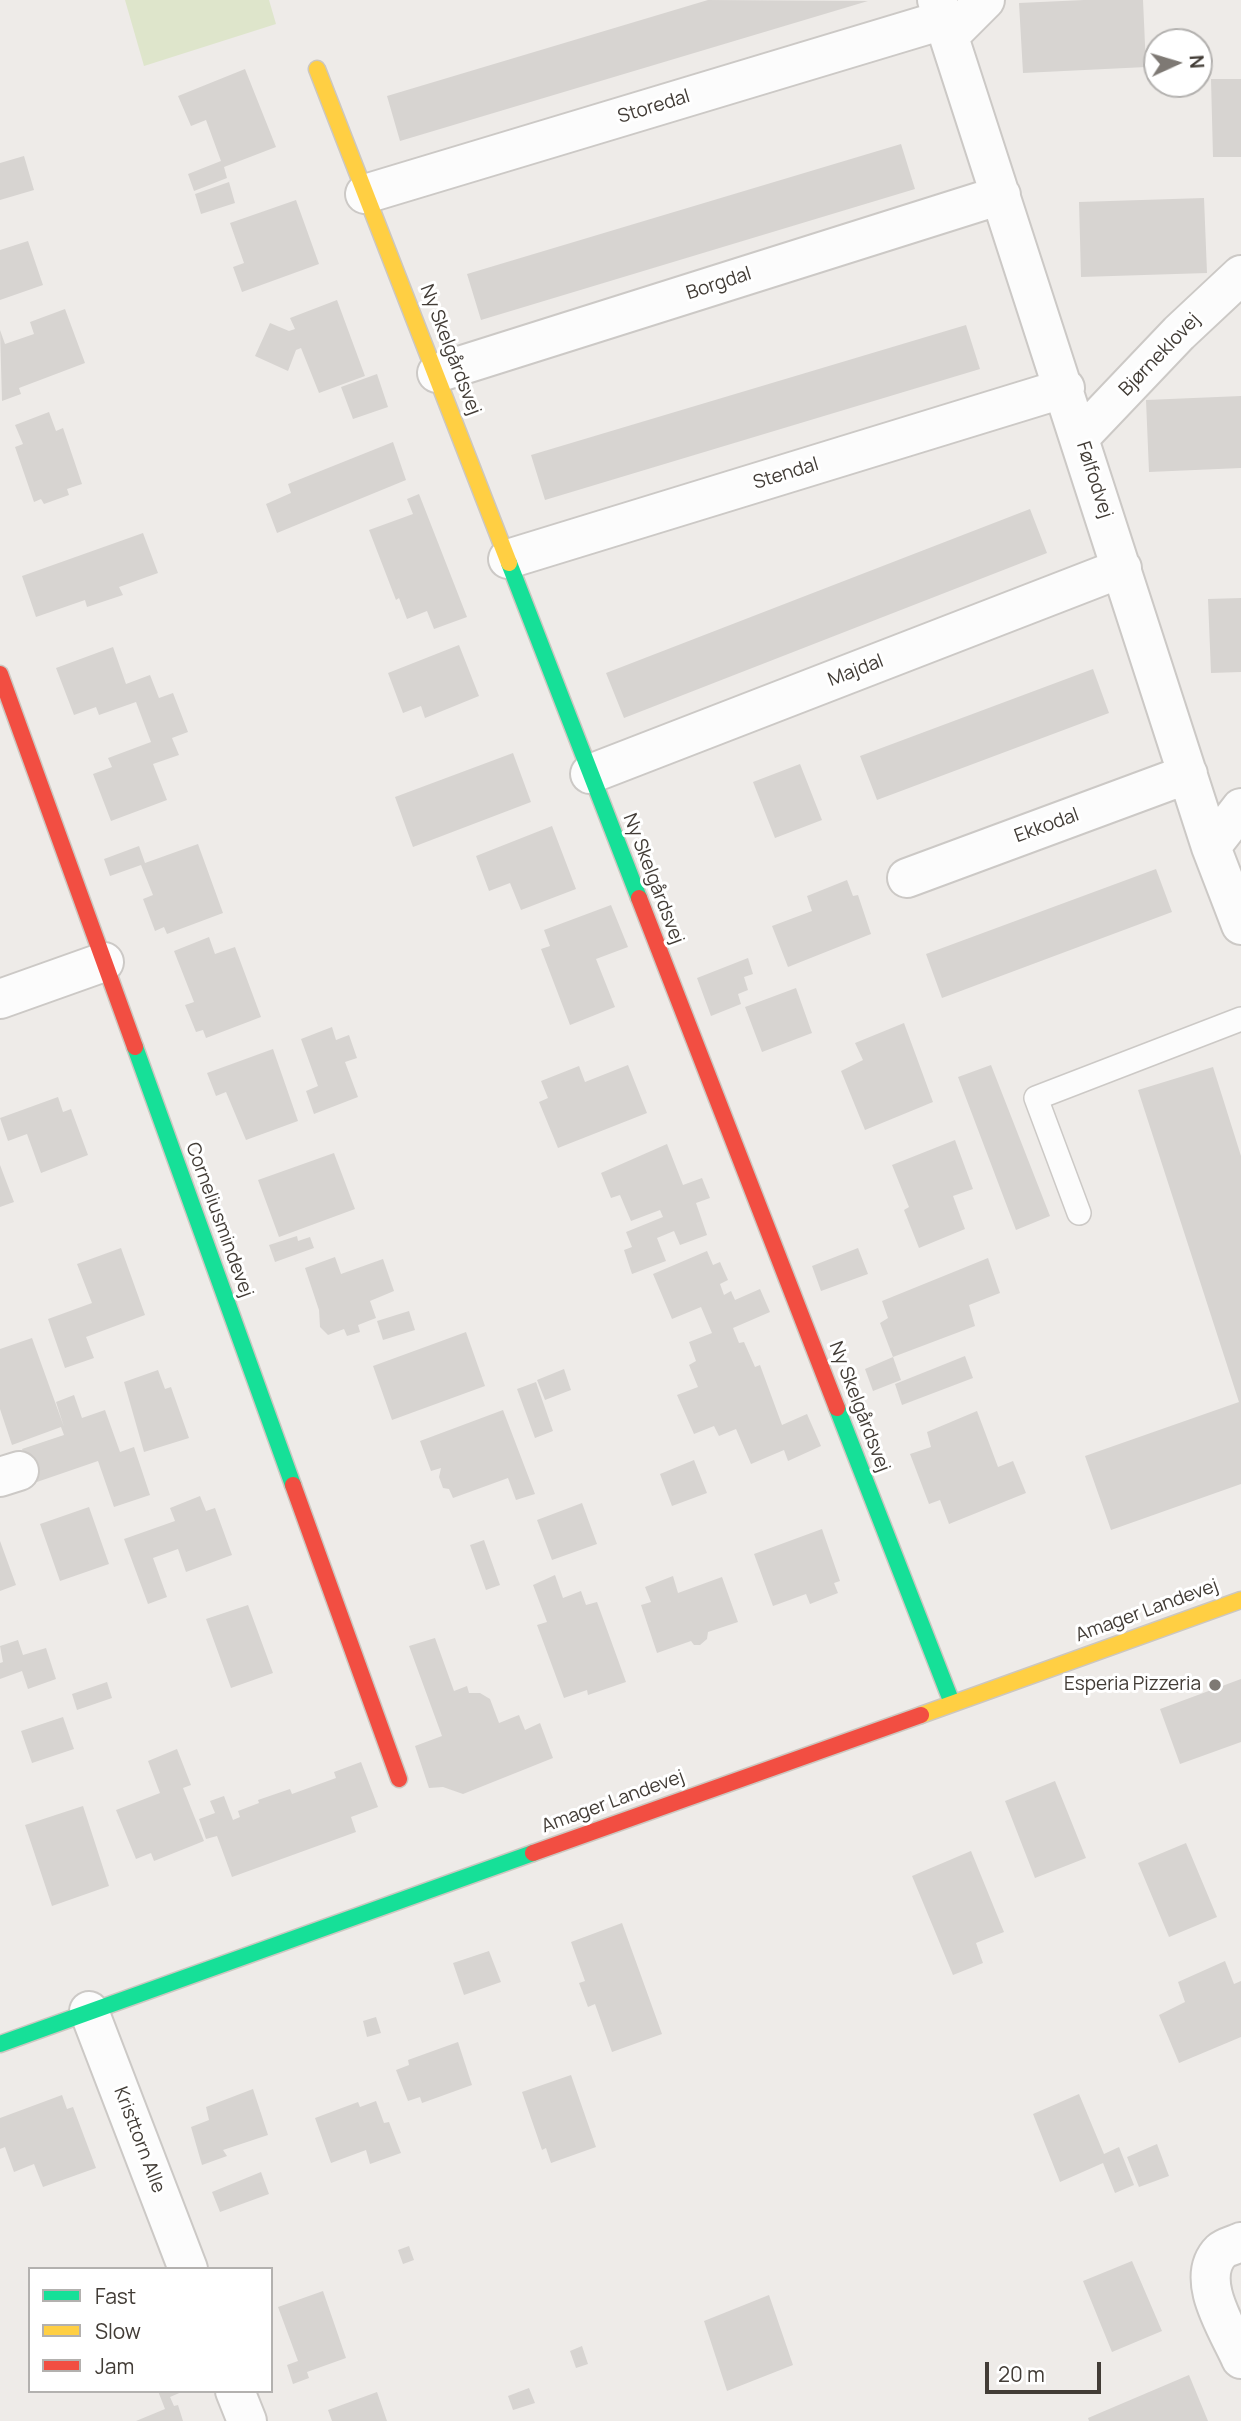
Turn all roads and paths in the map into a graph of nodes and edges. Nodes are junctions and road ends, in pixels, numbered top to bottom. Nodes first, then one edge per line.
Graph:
1 (985, 0) edge
2 (943, 18) edge
3 (317, 69) dead end
4 (365, 194) junction
5 (1001, 195) junction
6 (1241, 275) edge
7 (437, 373) junction
8 (1065, 388) junction
9 (1080, 437) junction
10 (508, 559) junction
11 (1122, 568) junction
12 (0, 674) edge
13 (590, 774) junction
14 (1188, 774) junction
15 (1241, 808) edge
16 (1211, 847) junction
17 (907, 878) dead end
18 (1241, 925) edge
19 (104, 962) junction
20 (0, 999) edge
21 (1241, 1019) edge
22 (1079, 1213) dead end
23 (1241, 1600) edge
24 (952, 1703) junction
25 (399, 1779) dead end
26 (89, 2011) junction
27 (0, 2044) edge
28 (1231, 2246) edge
29 (187, 2267) edge
30 (1241, 2359) edge
31 (236, 2393) edge
32 (247, 2421) edge

1 - 2 street
2 - 4 street, Storedal
2 - 5 street, Følfodvej
3 - 4 street, Ny Skelgårdsvej
4 - 7 street, Ny Skelgårdsvej
5 - 7 street, Borgdal
5 - 8 street, Følfodvej
6 - 9 street, Bjørneklovej
7 - 10 street, Ny Skelgårdsvej
8 - 9 street, Følfodvej
8 - 10 street, Stendal
9 - 11 street, Følfodvej
10 - 13 street, Ny Skelgårdsvej
11 - 13 street, Majdal
11 - 14 street, Følfodvej
12 - 19 street, Corneliusmindevej
13 - 24 street, Ny Skelgårdsvej
14 - 16 street, Følfodvej
14 - 17 street, Ekkodal
15 - 16 street
16 - 18 street, Følfodvej
19 - 20 street
19 - 25 street, Corneliusmindevej
21 - 22 lane
23 - 24 street, Amager Landevej
24 - 26 street, Amager Landevej
26 - 27 street, Amager Landevej
26 - 29 street, Kristtorn Alle
28 - 30 street
31 - 32 street

